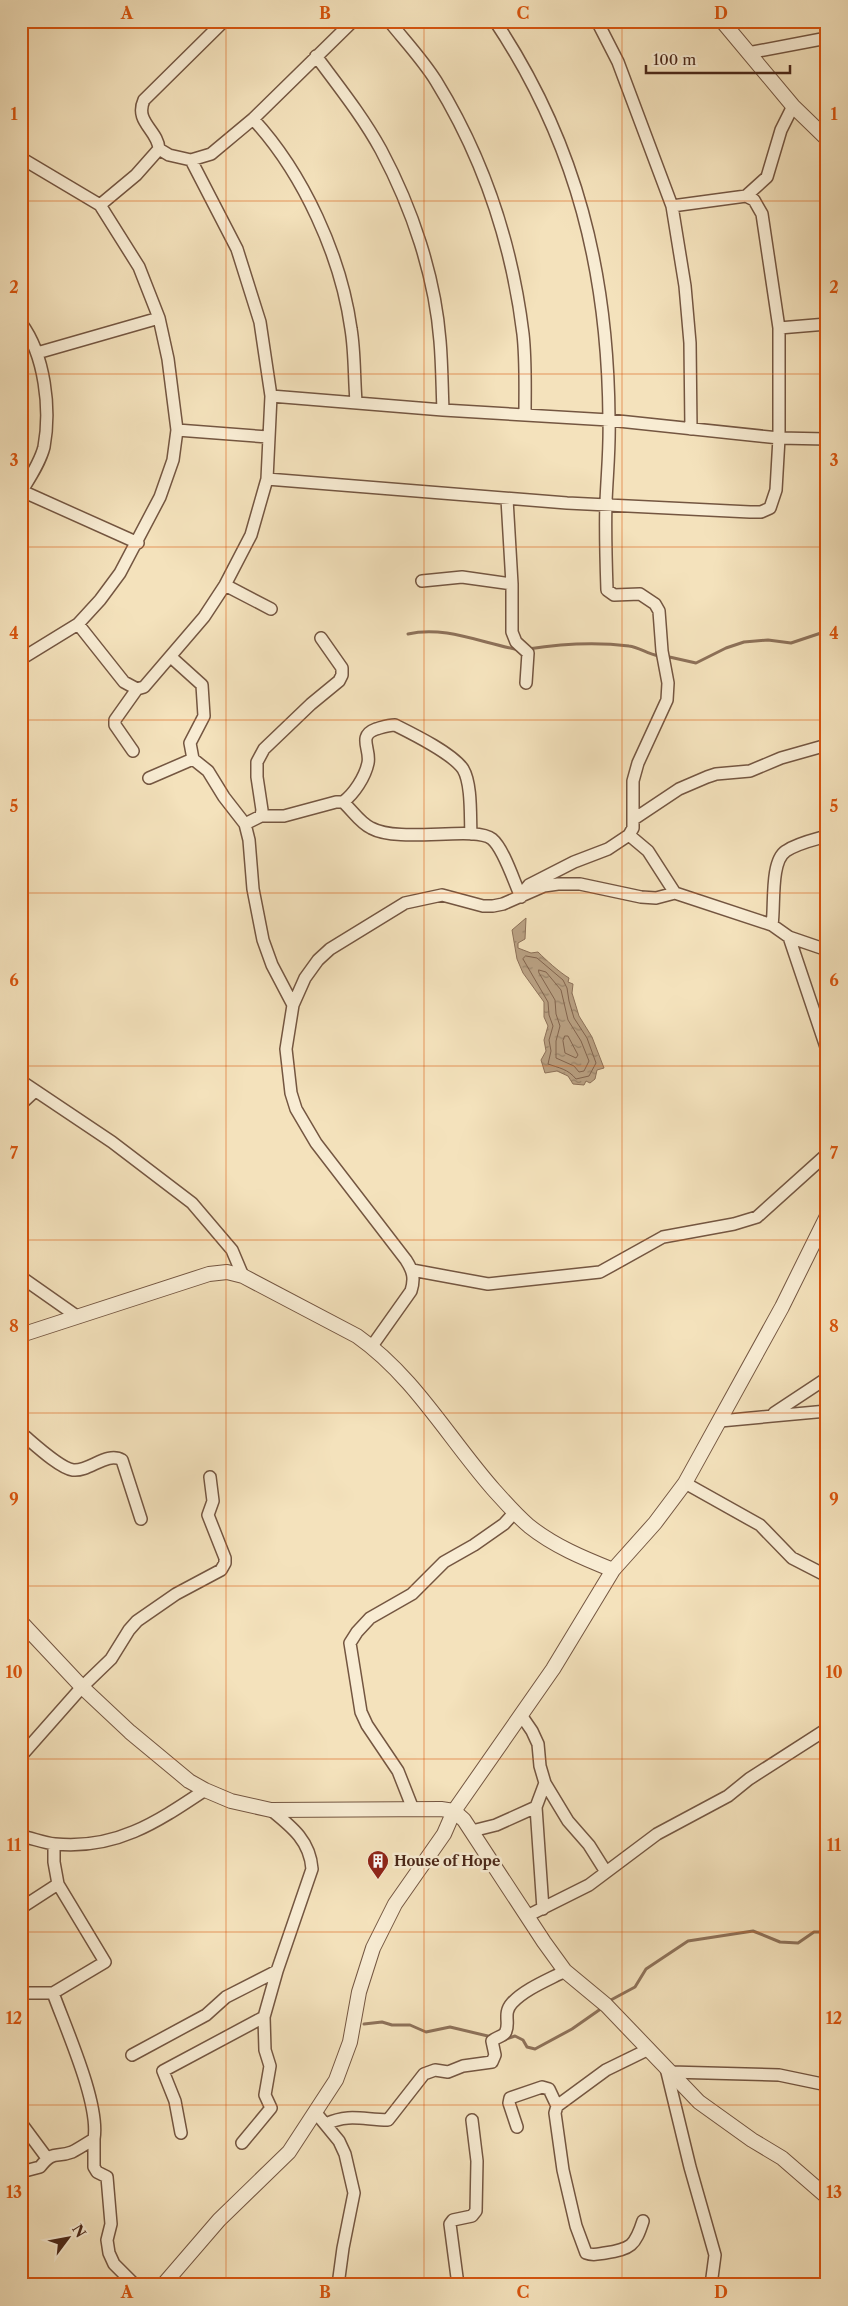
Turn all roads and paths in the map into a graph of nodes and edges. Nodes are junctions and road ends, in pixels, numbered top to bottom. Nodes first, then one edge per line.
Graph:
1 (224, 21) edge
2 (354, 21) edge
3 (390, 21) edge
4 (495, 21) edge
5 (598, 21) edge
6 (722, 21) edge
7 (827, 38) edge
8 (748, 53) junction
9 (316, 56) junction
10 (792, 106) junction
11 (252, 119) junction
12 (827, 139) edge
13 (159, 150) junction
14 (21, 158) edge
15 (191, 160) junction
16 (746, 196) junction
17 (100, 205) junction
18 (672, 206) junction
19 (159, 318) junction
20 (21, 323) edge
21 (827, 324) edge
22 (779, 328) junction
23 (37, 353) junction
24 (270, 396) junction
25 (356, 402) junction
26 (443, 410) junction
27 (525, 414) junction
28 (609, 420) junction
29 (691, 429) junction
30 (177, 430) junction
31 (268, 437) junction
32 (779, 438) junction
33 (827, 439) edge
34 (267, 479) junction
35 (22, 492) edge
36 (507, 499) junction
37 (606, 504) junction
38 (138, 543) junction
39 (422, 581) dead end
40 (512, 584) junction
41 (225, 585) junction
42 (271, 610) dead end
43 (78, 624) junction
44 (322, 638) dead end
45 (171, 657) junction
46 (21, 659) edge
47 (526, 682) dead end
48 (138, 689) junction
49 (827, 745) edge
50 (133, 751) dead end
51 (193, 758) junction
52 (149, 778) dead end
53 (343, 802) junction
54 (261, 816) junction
55 (634, 819) junction
56 (246, 824) junction
57 (471, 834) junction
58 (629, 835) junction
59 (827, 836) edge
60 (675, 893) junction
61 (521, 897) junction
62 (772, 925) junction
63 (789, 937) junction
64 (827, 950) edge
65 (292, 1005) junction
66 (827, 1050) edge
67 (21, 1081) edge
68 (35, 1091) junction
69 (21, 1104) edge
70 (827, 1154) edge
71 (827, 1216) edge
72 (412, 1270) junction
73 (243, 1276) junction
74 (21, 1277) edge
75 (78, 1317) junction
76 (21, 1335) edge
77 (372, 1346) junction
78 (827, 1378) edge
79 (827, 1411) edge
80 (772, 1415) junction
81 (720, 1421) junction
82 (21, 1432) edge
83 (210, 1477) dead end
84 (685, 1483) junction
85 (514, 1513) junction
86 (141, 1519) dead end
87 (613, 1570) junction
88 (827, 1576) edge
89 (21, 1622) edge
90 (82, 1687) junction
91 (521, 1715) junction
92 (827, 1729) edge
93 (21, 1756) edge
94 (545, 1783) junction
95 (205, 1790) junction
96 (536, 1807) junction
97 (413, 1809) junction
98 (271, 1810) junction
99 (454, 1811) junction
100 (472, 1831) junction
101 (21, 1836) edge
102 (54, 1844) junction
103 (606, 1872) junction
104 (58, 1884) junction
105 (21, 1908) edge
106 (543, 1909) junction
107 (526, 1916) junction
108 (276, 1971) junction
109 (565, 1971) junction
110 (21, 1993) edge
111 (53, 1993) junction
112 (264, 2017) junction
113 (649, 2049) junction
114 (132, 2055) dead end
115 (668, 2070) junction
116 (827, 2085) edge
117 (557, 2106) junction
118 (316, 2113) junction
119 (472, 2120) dead end
120 (21, 2123) edge
121 (326, 2124) junction
122 (518, 2128) dead end
123 (181, 2133) dead end
124 (94, 2139) junction
125 (242, 2143) dead end
126 (47, 2158) junction
127 (21, 2172) edge
128 (827, 2197) edge
129 (643, 2221) dead end
130 (135, 2285) edge
131 (163, 2285) edge
132 (338, 2285) edge
133 (458, 2285) edge
134 (711, 2285) edge

1 - 13 street
2 - 9 street
3 - 27 street
4 - 28 street
5 - 18 street
6 - 8 street
7 - 8 street
8 - 10 street
9 - 11 street
9 - 26 street
10 - 12 street
10 - 16 street
11 - 15 street
11 - 25 street
13 - 15 street
13 - 17 street
14 - 17 street
15 - 24 street
16 - 18 street
16 - 22 street
17 - 19 street
18 - 29 street
19 - 23 street
19 - 30 street
20 - 23 street
21 - 22 street
22 - 32 street
23 - 35 street
24 - 25 street
24 - 31 street
25 - 26 street
26 - 27 street
27 - 28 street
28 - 29 street
28 - 37 street
29 - 32 street
30 - 31 street
30 - 38 street
31 - 34 street
32 - 33 street
32 - 37 street
34 - 36 street
34 - 41 street
35 - 38 street
36 - 37 street
36 - 40 street
37 - 55 street
38 - 43 street
39 - 40 street
40 - 47 street
41 - 42 street
41 - 45 street
43 - 46 street
43 - 48 street
44 - 54 street
45 - 48 street
45 - 51 street
48 - 50 street
49 - 55 street
51 - 52 street
51 - 56 street
53 - 54 street
53 - 57 street
53 - 57 street
54 - 56 street
55 - 58 street
56 - 65 street
57 - 61 street
58 - 60 street
58 - 61 street
59 - 62 street
60 - 61 street
60 - 62 street
61 - 65 street
62 - 63 street
63 - 64 street
63 - 66 street
65 - 72 street
67 - 68 street
68 - 69 street
68 - 73 street
70 - 72 street
71 - 81 street
72 - 77 street
73 - 75 street
73 - 77 street
74 - 75 street
75 - 76 street
77 - 85 street
78 - 80 street
79 - 80 street
80 - 81 street
81 - 84 street
82 - 86 street
83 - 90 street
84 - 87 street
84 - 88 street
85 - 87 street
85 - 97 street
87 - 91 street
89 - 90 street
90 - 93 street
90 - 95 street
91 - 94 street
91 - 99 street
92 - 103 street
94 - 96 street
94 - 103 street
95 - 98 street
95 - 102 street
96 - 100 street
96 - 106 street
97 - 98 street
97 - 99 street
98 - 108 street
99 - 100 street
99 - 118 street
100 - 107 street
101 - 102 street
102 - 104 street
103 - 106 street
104 - 105 street
104 - 111 street
106 - 107 street
107 - 109 street
108 - 112 street
108 - 114 street
109 - 113 street
109 - 121 street
110 - 111 street
111 - 124 street
112 - 123 street
112 - 125 street
113 - 115 street
113 - 117 street
115 - 116 street
115 - 128 street
115 - 134 street
117 - 122 street
117 - 129 street
118 - 121 street
118 - 131 street
119 - 133 street
120 - 126 street
121 - 132 street
124 - 126 street
124 - 130 street
126 - 127 street

